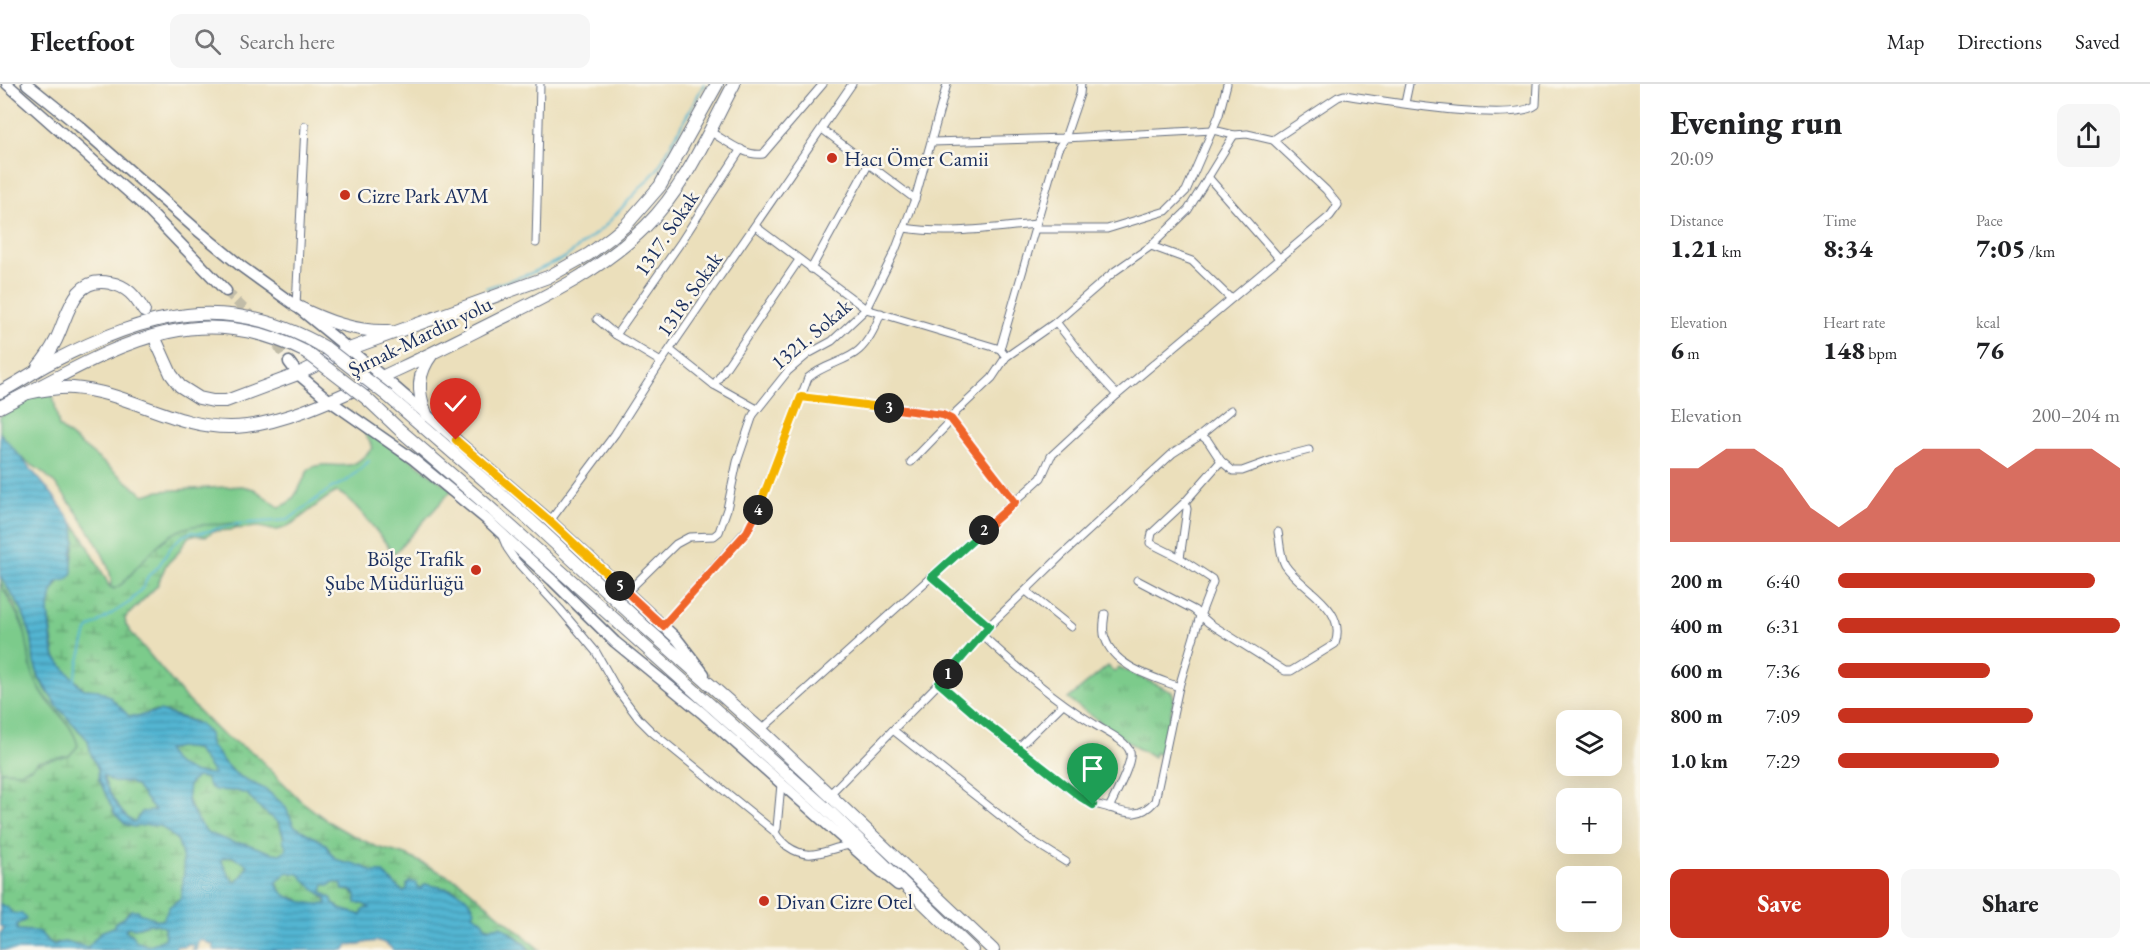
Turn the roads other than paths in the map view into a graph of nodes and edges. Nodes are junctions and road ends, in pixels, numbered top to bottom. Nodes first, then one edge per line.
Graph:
1 (7, 84) edge
2 (27, 84) edge
3 (540, 84) edge
4 (717, 84) edge
5 (734, 84) edge
6 (823, 84) edge
7 (852, 84) edge
8 (946, 84) edge
9 (1081, 84) edge
10 (1227, 84) edge
11 (1409, 84) edge
12 (1537, 84) edge
13 (1405, 103) junction
14 (305, 126) dead end
15 (822, 129) junction
16 (1213, 130) junction
17 (709, 131) junction
18 (1234, 135) junction
19 (1065, 138) junction
20 (1273, 140) junction
21 (932, 142) junction
22 (741, 149) junction
23 (868, 165) junction
24 (1208, 177) junction
25 (915, 199) junction
26 (755, 226) junction
27 (1035, 227) junction
28 (904, 228) junction
29 (536, 243) dead end
30 (1151, 246) junction
31 (1279, 258) junction
32 (799, 260) junction
33 (811, 269) junction
34 (225, 291) tunnel mouth
35 (1230, 298) junction
36 (296, 306) junction
37 (866, 309) junction
38 (144, 311) dead end
39 (881, 313) junction
40 (597, 319) dead end
41 (1056, 322) junction
42 (399, 331) junction
43 (616, 335) junction
44 (157, 343) dead end
45 (349, 349) junction
46 (1000, 349) junction
47 (670, 350) junction
48 (432, 353) junction
49 (1006, 357) junction
50 (289, 362) tunnel mouth
51 (661, 362) junction
52 (31, 374) junction
53 (298, 374) junction
54 (383, 377) junction
55 (714, 385) junction
56 (7, 393) edge
57 (28, 393) junction
58 (1117, 395) junction
59 (801, 397) junction
60 (330, 400) junction
61 (0, 407) edge
62 (757, 409) junction
63 (1231, 410) dead end
64 (426, 414) junction
65 (951, 419) junction
66 (1201, 435) junction
67 (1310, 450) dead end
68 (1221, 460) junction
69 (911, 462) dead end
70 (1015, 502) junction
71 (1185, 502) junction
72 (550, 521) junction
73 (1278, 532) dead end
74 (501, 533) junction
75 (1180, 558) junction
76 (932, 577) junction
77 (1137, 580) dead end
78 (1026, 591) junction
79 (627, 592) junction
80 (1105, 614) dead end
81 (1200, 616) junction
82 (663, 626) junction
83 (989, 626) junction
84 (1071, 627) dead end
85 (982, 635) junction
86 (939, 683) junction
87 (1179, 687) junction
88 (714, 688) junction
89 (1062, 705) junction
90 (761, 730) junction
91 (893, 730) junction
92 (1018, 748) junction
93 (781, 784) junction
94 (829, 795) junction
95 (1109, 808) junction
96 (775, 832) junction
97 (850, 845) junction
98 (1066, 862) dead end
99 (935, 914) junction
100 (972, 950) edge
101 (993, 950) edge

1 - 34 main road
2 - 36 main road
3 - 29 street
4 - 42 highway, Şırnak-Mardin yolu
5 - 17 highway, Şırnak-Mardin yolu
6 - 22 street
7 - 15 street, 1318. Sokak
8 - 21 street, 1321. Sokak
9 - 19 street
10 - 16 street
11 - 13 street
12 - 13 street
13 - 20 street
14 - 36 street
15 - 23 street
15 - 26 street, 1318. Sokak
16 - 18 street
16 - 19 street
16 - 27 street
17 - 22 street
17 - 48 highway, Şırnak-Mardin yolu
18 - 20 street
18 - 24 street
19 - 21 street
19 - 27 street
20 - 31 street
21 - 25 street, 1321. Sokak
22 - 43 street, 1317. Sokak
23 - 25 street
23 - 33 street
24 - 30 street
24 - 31 street
25 - 28 street, 1321. Sokak
26 - 32 street
26 - 47 street, 1318. Sokak
27 - 28 street
27 - 46 street
28 - 37 street, 1321. Sokak
30 - 35 street
30 - 41 street
31 - 35 street
32 - 33 street
32 - 55 street
33 - 37 street
35 - 58 street
36 - 42 highway
36 - 45 main road
37 - 39 street
37 - 62 street, 1321. Sokak
38 - 52 highway
39 - 46 street
39 - 59 street
40 - 43 street
41 - 49 street
41 - 58 street
42 - 45 highway, Şırnak-Mardin yolu
43 - 51 street
44 - 53 highway, Şırnak-Mardin yolu
45 - 53 highway, Şırnak-Mardin yolu
45 - 54 main road
46 - 49 street
47 - 51 street, 1318. Sokak
47 - 55 street
48 - 54 highway, Şırnak-Mardin yolu
48 - 64 highway
49 - 65 street
50 - 53 main road
51 - 72 street, 1318. Sokak
52 - 56 highway
52 - 88 highway, bridge
53 - 60 main road
54 - 60 highway, Şırnak-Mardin yolu
54 - 64 main road
55 - 62 street
56 - 57 highway
56 - 61 highway
57 - 60 highway, Şırnak-Mardin yolu
57 - 99 highway, bridge
58 - 70 street
59 - 65 street
59 - 82 street
60 - 74 main road
62 - 79 street, 1321. Sokak
63 - 66 street
64 - 72 main road
65 - 69 street
65 - 70 street
66 - 68 street
66 - 78 street
67 - 68 street
68 - 71 street
70 - 76 street
71 - 75 street
71 - 75 street
72 - 79 main road
73 - 81 street
74 - 93 main road
74 - 96 street
75 - 81 street
76 - 83 street
76 - 90 street
77 - 81 street
78 - 83 street
78 - 84 street
79 - 82 main road
80 - 87 street
81 - 87 street
82 - 88 main road
83 - 85 street
85 - 86 street
85 - 89 street
86 - 91 street
86 - 92 street
87 - 95 street
88 - 90 highway
89 - 92 street
89 - 95 street
90 - 94 highway
91 - 94 street
91 - 98 street
92 - 95 street
93 - 96 street
93 - 97 main road
94 - 101 highway
96 - 97 street
97 - 99 main road
99 - 100 highway

